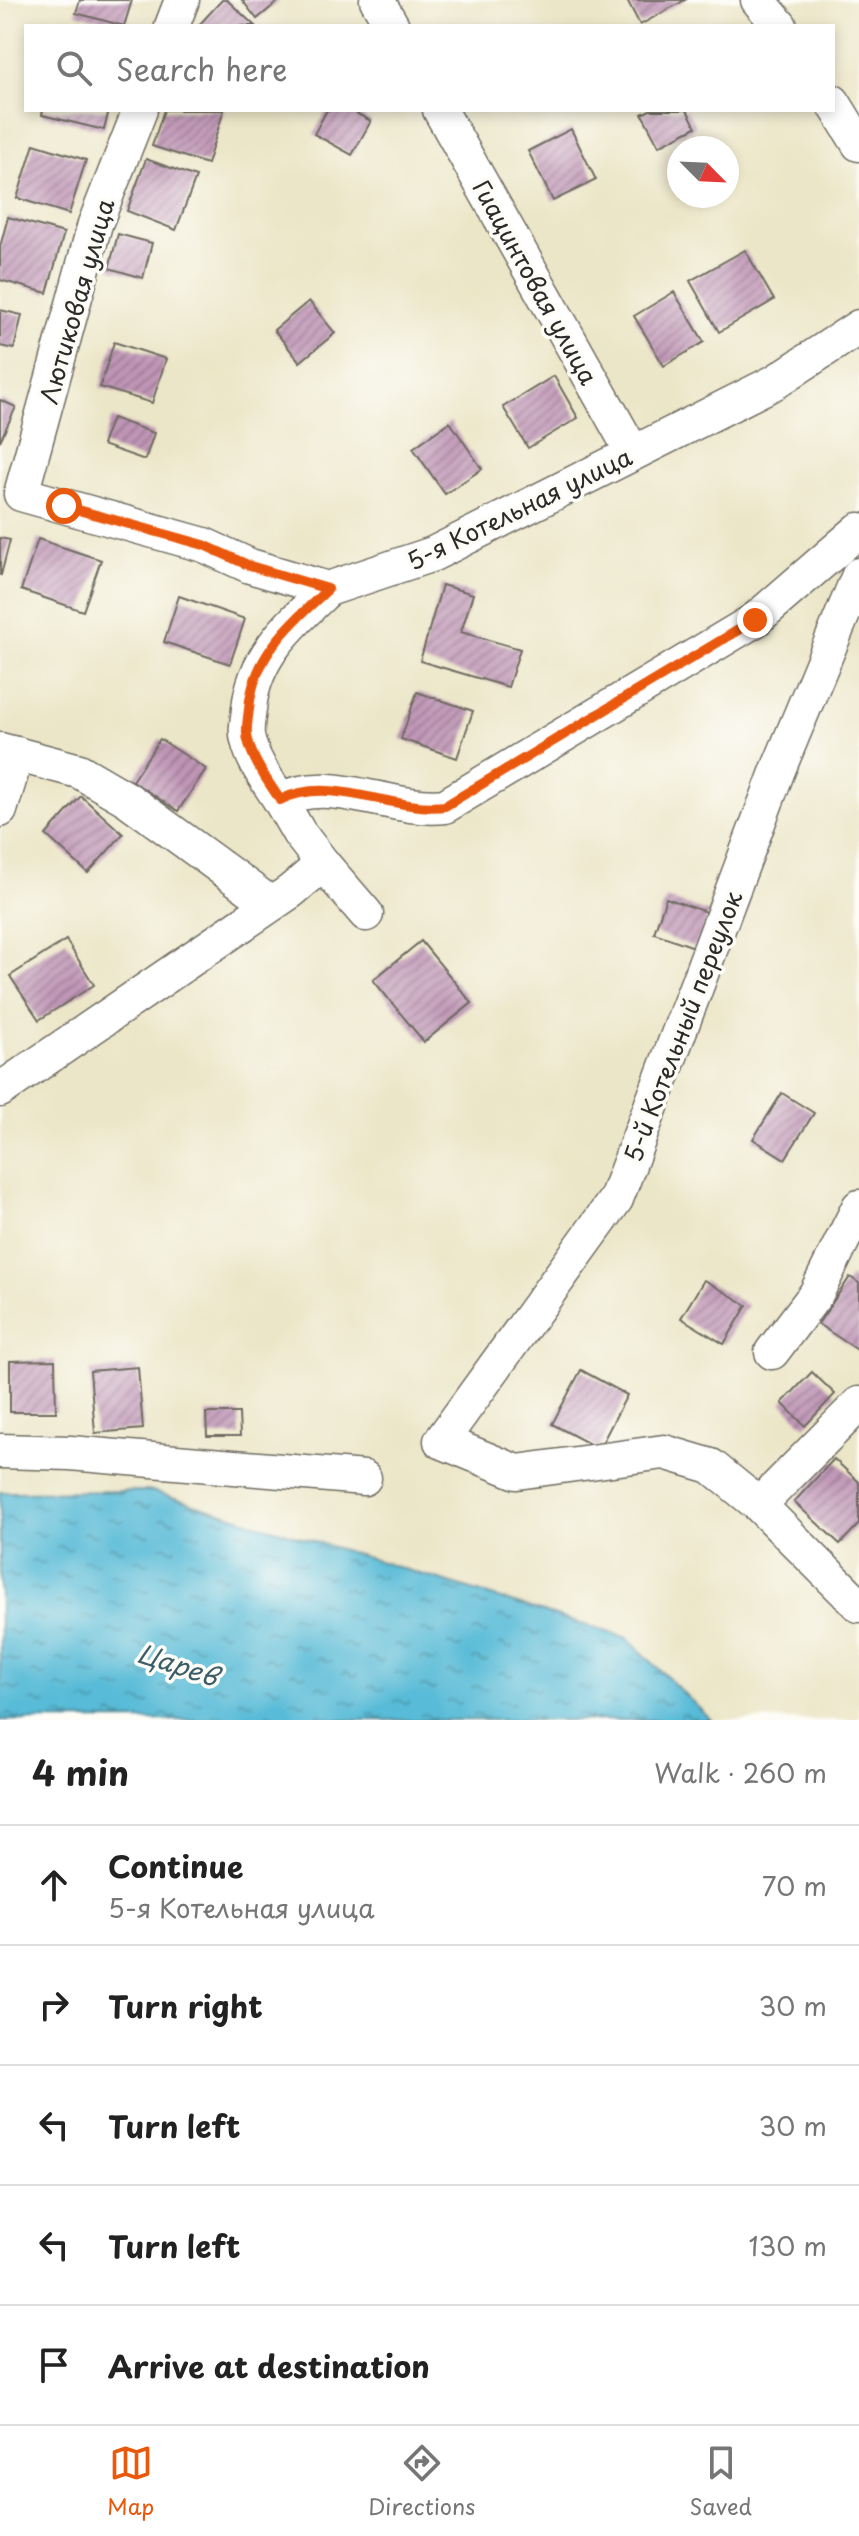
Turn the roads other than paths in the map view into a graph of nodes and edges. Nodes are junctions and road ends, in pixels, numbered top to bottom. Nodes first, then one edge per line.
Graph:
1 (182, 0) edge
2 (377, 0) edge
3 (758, 0) edge
4 (173, 24) edge
5 (391, 24) edge
6 (778, 24) edge
7 (835, 105) edge
8 (139, 112) edge
9 (441, 112) edge
10 (859, 144) edge
11 (859, 327) edge
12 (633, 453) junction
13 (859, 530) edge
14 (859, 575) edge
15 (328, 589) junction
16 (9, 752) edge
17 (280, 800) junction
18 (0, 810) edge
19 (323, 864) junction
20 (271, 904) junction
21 (366, 914) dead end
22 (0, 1090) edge
23 (859, 1207) edge
24 (772, 1352) dead end
25 (859, 1404) edge
26 (0, 1451) edge
27 (364, 1478) dead end
28 (759, 1505) junction
29 (859, 1605) edge

1 - 4 street
2 - 5 street
3 - 6 street
7 - 10 street
8 - 15 street, Лютиковая улица
9 - 12 street, Гиацинтовая улица
11 - 12 street, 5-я Котельная улица
12 - 15 street, 5-я Котельная улица
13 - 17 street
14 - 28 street, 5-й Котельный переулок
15 - 17 street
16 - 18 street
16 - 20 street
17 - 19 street
19 - 20 street
19 - 21 street
20 - 22 street
23 - 24 street
25 - 28 street
26 - 27 street
28 - 29 street

